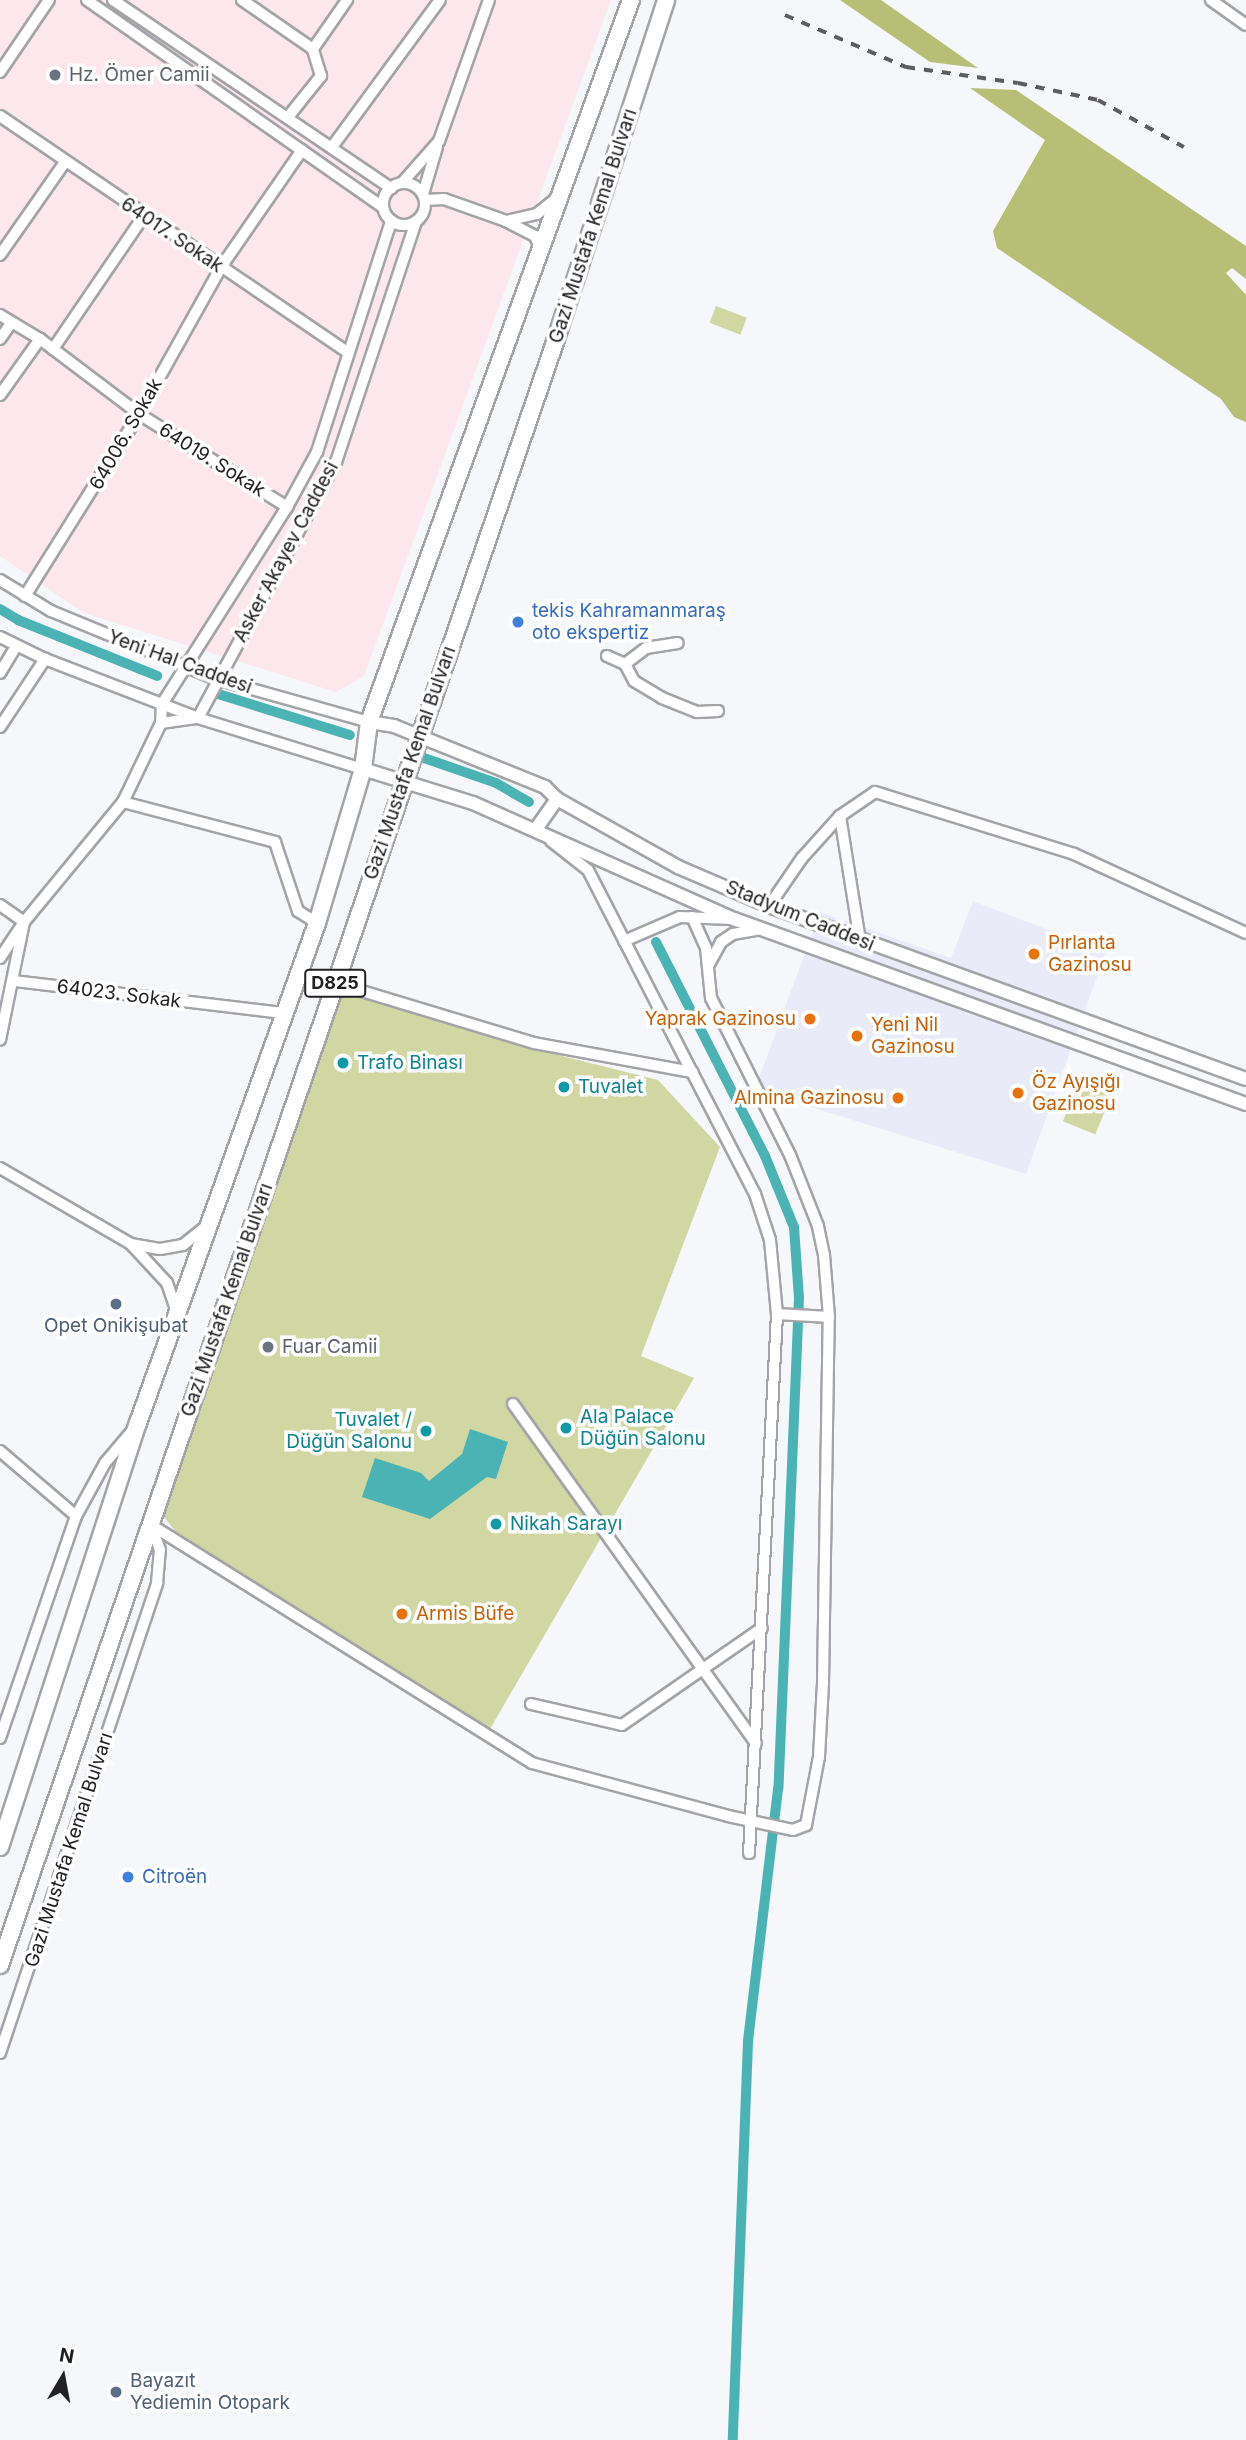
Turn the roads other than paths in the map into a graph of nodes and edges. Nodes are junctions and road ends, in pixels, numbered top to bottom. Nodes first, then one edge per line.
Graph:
1 (48, 0) edge
2 (87, 0) edge
3 (113, 0) edge
4 (242, 0) edge
5 (347, 0) edge
6 (440, 0) edge
7 (489, 0) edge
8 (631, 0) edge
9 (666, 0) edge
10 (1211, 0) edge
11 (1246, 24) edge
12 (313, 49) junction
13 (0, 72) edge
14 (0, 116) edge
15 (288, 117) junction
16 (439, 141) junction
17 (332, 147) junction
18 (302, 150) junction
19 (65, 162) junction
20 (402, 183) junction
21 (391, 188) junction
22 (561, 194) junction
23 (424, 197) junction
24 (383, 207) junction
25 (143, 217) junction
26 (391, 221) junction
27 (506, 221) junction
28 (416, 222) junction
29 (541, 250) junction
30 (0, 255) edge
31 (221, 267) junction
32 (0, 315) edge
33 (11, 323) junction
34 (0, 339) edge
35 (40, 339) junction
36 (53, 349) junction
37 (347, 352) junction
38 (0, 395) edge
39 (139, 414) junction
40 (287, 508) junction
41 (0, 580) edge
42 (25, 596) junction
43 (0, 637) edge
44 (678, 643) dead end
45 (16, 646) junction
46 (607, 656) dead end
47 (46, 659) junction
48 (625, 664) junction
49 (185, 666) junction
50 (0, 673) edge
51 (216, 679) junction
52 (162, 704) junction
53 (718, 711) dead end
54 (198, 718) junction
55 (369, 722) junction
56 (161, 723) junction
57 (0, 727) edge
58 (419, 737) junction
59 (363, 769) junction
60 (402, 782) junction
61 (557, 799) junction
62 (123, 802) junction
63 (840, 816) junction
64 (536, 829) junction
65 (0, 905) edge
66 (769, 906) junction
67 (692, 917) junction
68 (734, 919) junction
69 (24, 922) junction
70 (317, 923) junction
71 (761, 929) junction
72 (1246, 933) edge
73 (624, 941) junction
74 (860, 941) junction
75 (0, 958) edge
76 (707, 970) junction
77 (13, 981) junction
78 (335, 983) junction
79 (284, 1013) junction
80 (0, 1040) edge
81 (692, 1072) junction
82 (1245, 1076) edge
83 (1246, 1104) edge
84 (0, 1168) edge
85 (214, 1215) junction
86 (131, 1244) junction
87 (776, 1314) junction
88 (830, 1317) junction
89 (179, 1318) junction
90 (513, 1404) dead end
91 (138, 1423) junction
92 (0, 1451) edge
93 (76, 1516) junction
94 (151, 1525) junction
95 (762, 1628) junction
96 (702, 1670) junction
97 (531, 1704) dead end
98 (0, 1738) edge
99 (756, 1743) junction
100 (758, 1821) junction
101 (0, 1847) edge
102 (749, 1853) dead end
103 (0, 1965) edge
104 (0, 2053) edge

1 - 13 street
2 - 18 street
3 - 15 street
4 - 12 street
5 - 12 street
6 - 17 street
7 - 16 street
8 - 22 highway, Gazi Mustafa Kemal Bulvarı / D825
9 - 58 highway, Gazi Mustafa Kemal Bulvarı / D825
10 - 11 street
12 - 15 street
14 - 19 street, 64017. Sokak
15 - 17 street
16 - 20 street
16 - 23 street, Asker Akayev Caddesi
17 - 21 street
18 - 24 street
18 - 31 street, 64006. Sokak
19 - 25 street, 64017. Sokak
19 - 30 street
20 - 21 street
20 - 23 street
21 - 24 street
22 - 27 street
22 - 29 highway, Gazi Mustafa Kemal Bulvarı / D825
23 - 27 street
23 - 28 street, Asker Akayev Caddesi
24 - 26 street
25 - 31 street, 64017. Sokak
25 - 36 street
26 - 28 street
26 - 37 street, Asker Akayev Caddesi
27 - 29 street
28 - 51 street, Asker Akayev Caddesi
29 - 55 highway, Gazi Mustafa Kemal Bulvarı / D825
31 - 37 street, 64017. Sokak
31 - 39 street, 64006. Sokak
32 - 33 street, 64019. Sokak
33 - 34 street
33 - 35 street, 64019. Sokak
35 - 36 street, 64019. Sokak
35 - 38 street
36 - 39 street, 64019. Sokak
37 - 40 street, Asker Akayev Caddesi
39 - 40 street, 64019. Sokak
39 - 42 street, 64006. Sokak
40 - 49 street, Asker Akayev Caddesi
41 - 42 street, Yeni Hal Caddesi
42 - 49 street, Yeni Hal Caddesi
43 - 45 street
44 - 48 street
45 - 47 street
45 - 50 street
46 - 48 street
47 - 52 street
47 - 57 street
48 - 53 street
49 - 51 street, Yeni Hal Caddesi
49 - 52 street, Asker Akayev Caddesi
51 - 54 street, Asker Akayev Caddesi
51 - 55 street, Yeni Hal Caddesi
52 - 54 street
52 - 56 street
54 - 56 street
54 - 59 street
55 - 58 main road, Stadyum Caddesi
55 - 59 highway, Gazi Mustafa Kemal Bulvarı / D825
56 - 62 street
58 - 60 highway, Gazi Mustafa Kemal Bulvarı / D825
58 - 61 main road, Stadyum Caddesi
59 - 60 main road, Stadyum Caddesi
59 - 70 highway, Gazi Mustafa Kemal Bulvarı / D825
60 - 64 main road, Stadyum Caddesi
60 - 78 highway, Gazi Mustafa Kemal Bulvarı / D825
61 - 64 main road
61 - 66 main road, Stadyum Caddesi
62 - 69 street
62 - 70 street
63 - 66 street
63 - 72 street
63 - 74 street
64 - 68 main road, Stadyum Caddesi
64 - 73 street
65 - 69 street
66 - 74 main road, Stadyum Caddesi
67 - 68 street
67 - 73 street
67 - 76 street
68 - 71 main road, Stadyum Caddesi
69 - 75 street
69 - 77 street
70 - 79 highway, Gazi Mustafa Kemal Bulvarı / D825
71 - 76 street
71 - 83 main road, Stadyum Caddesi
73 - 81 street
74 - 82 main road, Stadyum Caddesi
76 - 88 street
77 - 79 street, 64023. Sokak
77 - 80 street
78 - 81 street
78 - 94 highway, Gazi Mustafa Kemal Bulvarı / D825
79 - 85 highway, Gazi Mustafa Kemal Bulvarı / D825
81 - 87 street
84 - 86 street
85 - 86 street
85 - 89 highway, Gazi Mustafa Kemal Bulvarı / D825
86 - 89 street
87 - 88 street
87 - 95 street
88 - 100 street
89 - 91 highway, Gazi Mustafa Kemal Bulvarı / D825
90 - 96 street
91 - 93 street, Gazi Mustafa Kemal Bulvarı
91 - 101 highway, Gazi Mustafa Kemal Bulvarı / D825
92 - 93 street
93 - 98 street, Gazi Mustafa Kemal Bulvarı
94 - 100 street
94 - 103 highway, Gazi Mustafa Kemal Bulvarı / D825
94 - 104 street, Gazi Mustafa Kemal Bulvarı
95 - 96 street
95 - 99 street
96 - 97 street
96 - 99 street
99 - 100 street
100 - 102 street

